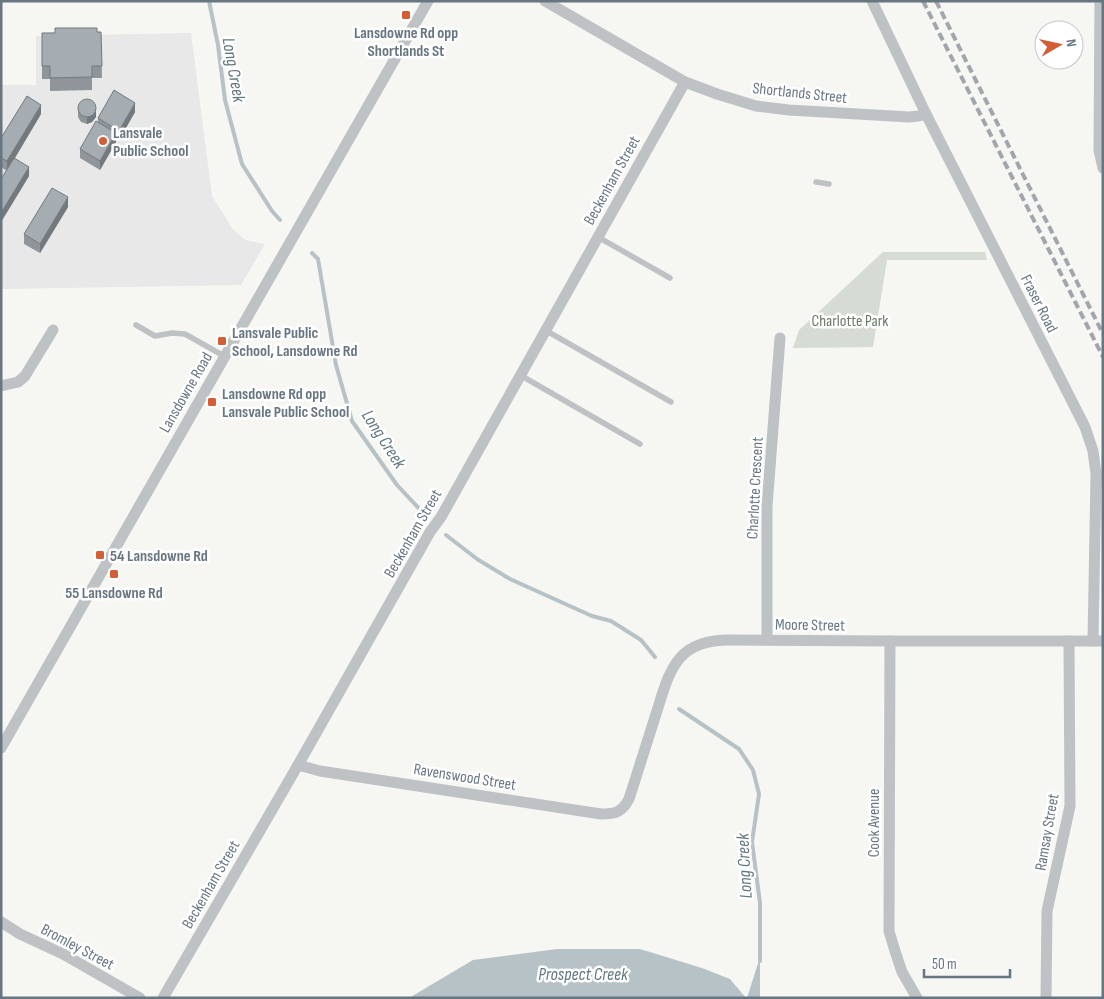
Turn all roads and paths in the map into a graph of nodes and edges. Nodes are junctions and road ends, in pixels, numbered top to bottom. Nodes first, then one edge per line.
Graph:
1 (428, 1) edge
2 (545, 1) edge
3 (872, 1) edge
4 (1100, 1) edge
5 (684, 82) junction
6 (926, 114) junction
7 (1103, 168) edge
8 (816, 182) dead end
9 (829, 184) dead end
10 (598, 237) junction
11 (670, 278) dead end
12 (136, 325) dead end
13 (53, 330) dead end
14 (545, 330) junction
15 (780, 338) dead end
16 (224, 356) junction
17 (519, 375) junction
18 (1, 386) edge
19 (671, 402) dead end
20 (640, 444) dead end
21 (767, 640) junction
22 (1070, 641) junction
23 (1098, 641) edge
24 (890, 642) junction
25 (1, 748) edge
26 (298, 765) junction
27 (625, 806) joint
28 (1, 922) edge
29 (140, 998) edge
30 (164, 998) edge
31 (917, 998) edge
32 (1046, 998) edge

1 - 16 street, Lansdowne Road
2 - 5 street, Shortlands Street
3 - 6 street, Fraser Road
4 - 7 street
5 - 6 street, Shortlands Street
5 - 10 street, Beckenham Street
6 - 23 street, Fraser Road
8 - 9 lane
10 - 11 lane
10 - 14 street, Beckenham Street
12 - 16 lane
13 - 18 street
14 - 17 street, Beckenham Street
14 - 19 lane
15 - 21 street, Charlotte Crescent
16 - 25 street, Lansdowne Road
17 - 20 lane
17 - 26 street, Beckenham Street
21 - 24 street, Moore Street
21 - 27 street, Moore Street
22 - 23 street, Moore Street
22 - 24 street, Moore Street
22 - 32 street, Ramsay Street
24 - 31 street, Cook Avenue
26 - 27 street, Ravenswood Street
26 - 30 street, Beckenham Street
28 - 29 street, Bromley Street

